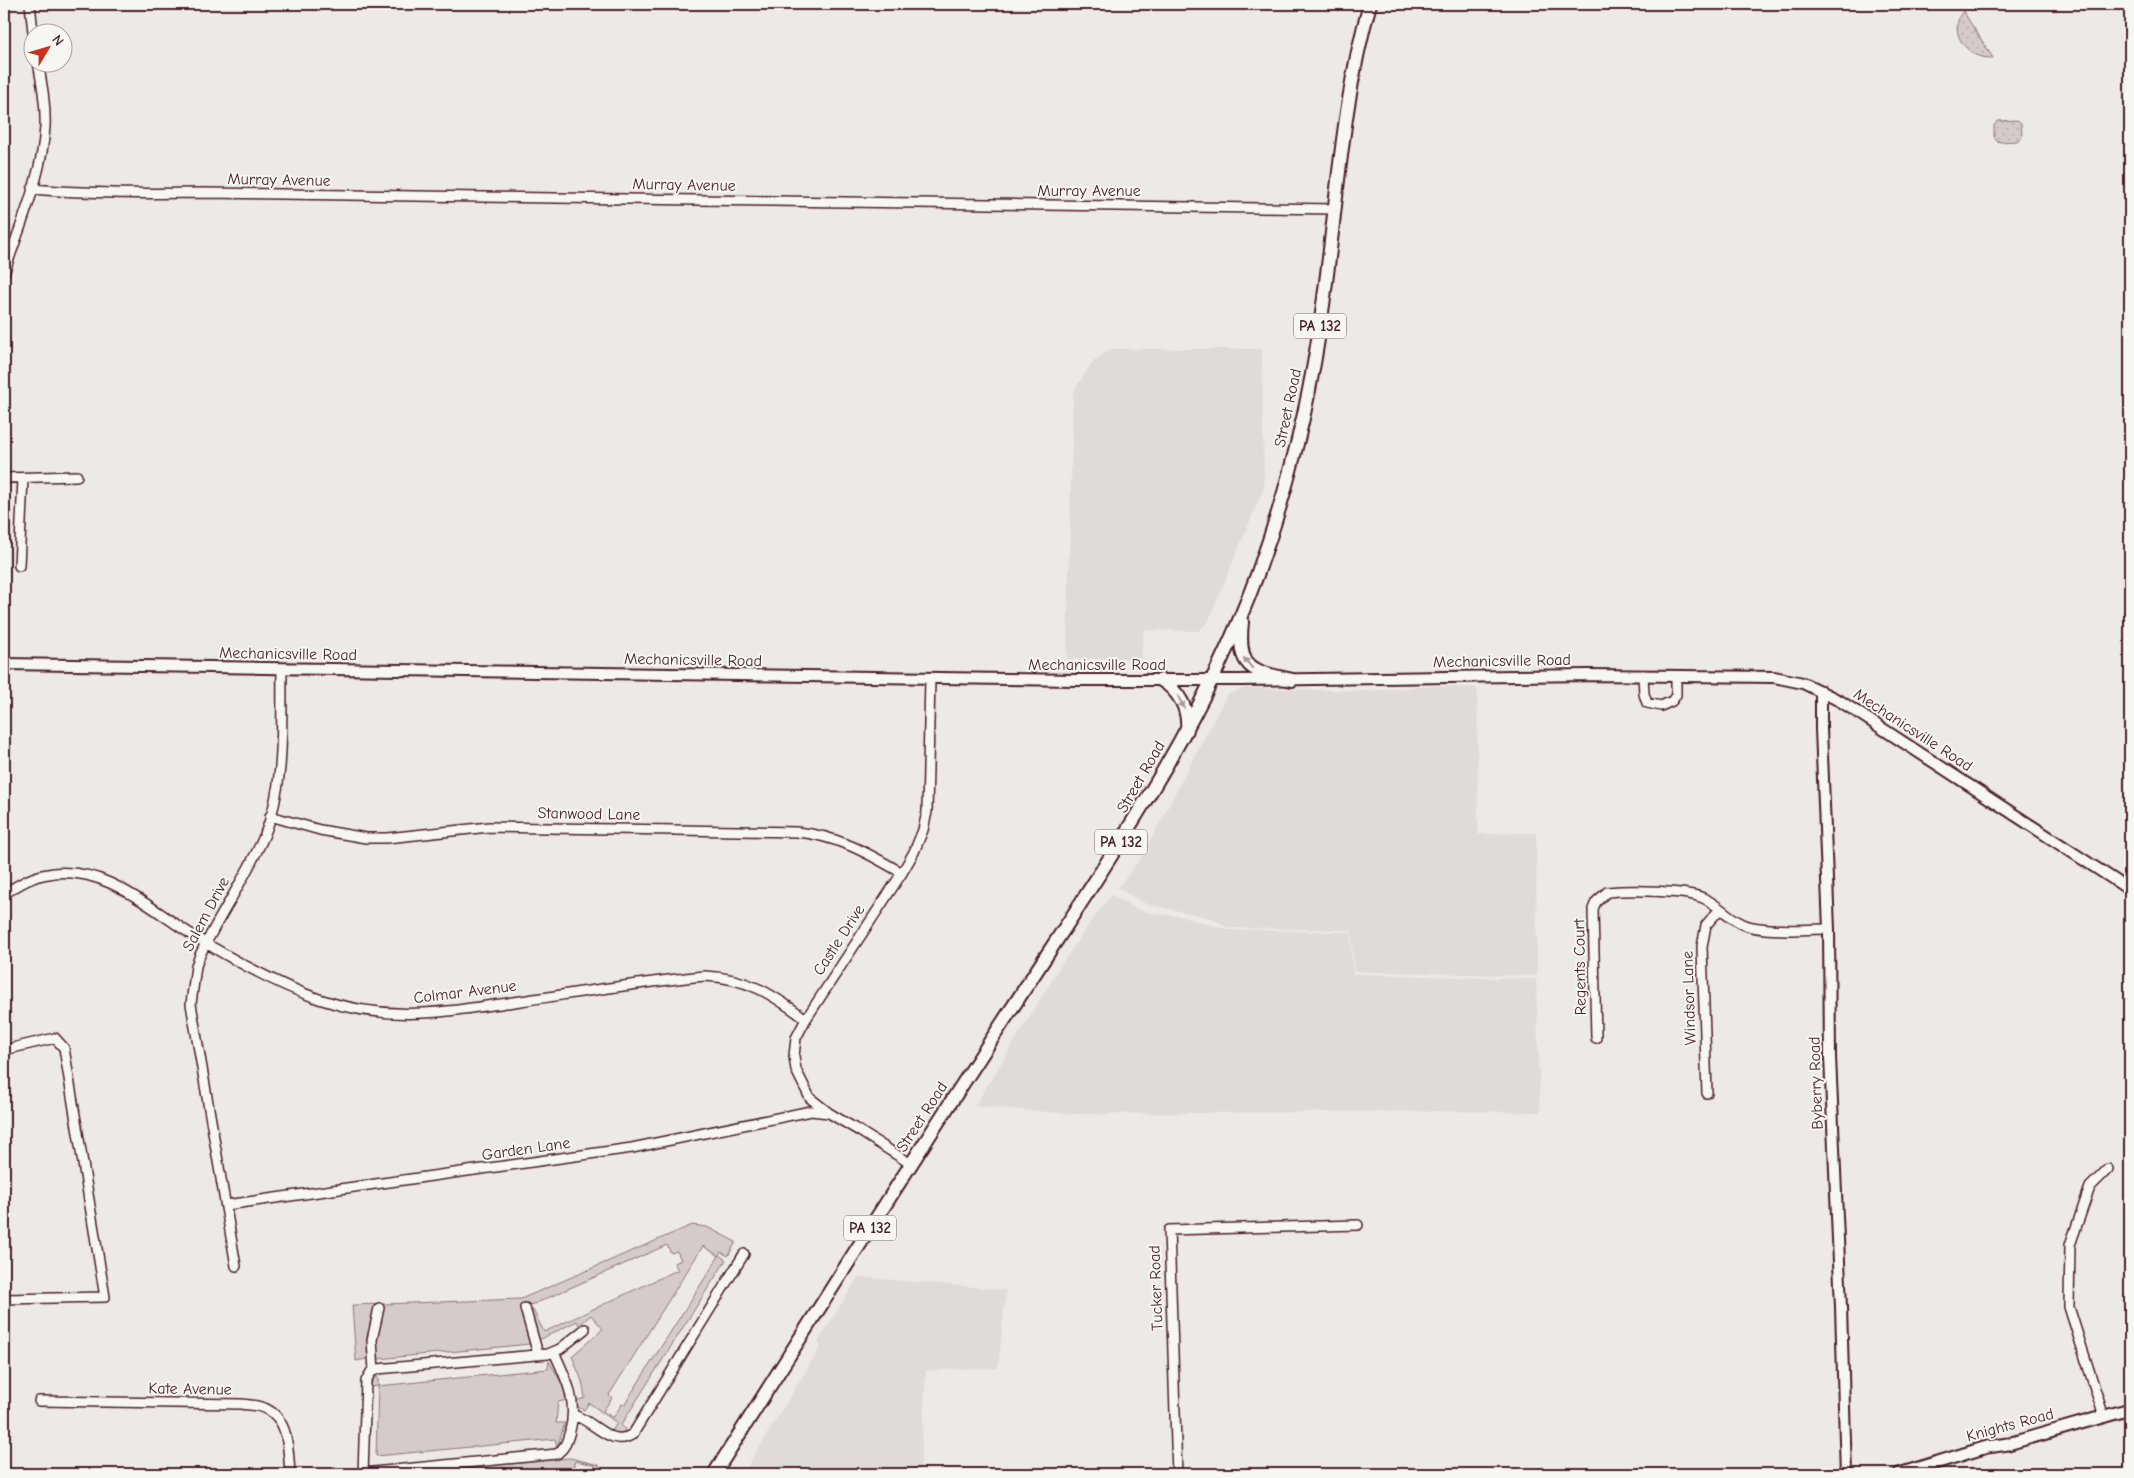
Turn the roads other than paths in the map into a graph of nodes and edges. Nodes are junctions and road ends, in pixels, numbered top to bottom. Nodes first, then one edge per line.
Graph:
1 (30, 4) edge
2 (1370, 4) edge
3 (32, 22) edge
4 (39, 72) edge
5 (32, 189) junction
6 (1335, 209) junction
7 (4, 274) edge
8 (77, 476) dead end
9 (4, 478) edge
10 (23, 478) junction
11 (19, 566) dead end
12 (1243, 612) junction
13 (4, 664) edge
14 (282, 669) junction
15 (1643, 675) junction
16 (1676, 676) junction
17 (930, 679) junction
18 (1161, 680) junction
19 (1212, 680) junction
20 (1292, 680) junction
21 (1822, 691) junction
22 (1187, 731) junction
23 (270, 816) junction
24 (902, 873) junction
25 (2130, 890) edge
26 (4, 894) edge
27 (1720, 908) junction
28 (1829, 929) junction
29 (206, 943) junction
30 (806, 1019) junction
31 (1596, 1038) dead end
32 (4, 1050) edge
33 (1708, 1093) dead end
34 (829, 1113) junction
35 (911, 1164) junction
36 (2108, 1169) dead end
37 (226, 1205) junction
38 (1358, 1225) dead end
39 (744, 1254) dead end
40 (236, 1266) dead end
41 (4, 1299) edge
42 (379, 1308) dead end
43 (525, 1308) dead end
44 (585, 1329) dead end
45 (554, 1352) junction
46 (538, 1354) junction
47 (374, 1370) junction
48 (39, 1401) dead end
49 (2130, 1409) edge
50 (573, 1415) junction
51 (2104, 1417) junction
52 (290, 1474) edge
53 (364, 1474) edge
54 (715, 1474) edge
55 (1177, 1474) edge
56 (1846, 1474) edge
57 (1899, 1474) edge

1 - 3 street
2 - 6 main road, Street Road / PA 132
4 - 5 street
5 - 6 street, Murray Avenue
5 - 7 street
6 - 12 main road, Street Road / PA 132
8 - 10 street
9 - 10 street
10 - 11 street
12 - 19 main road, Street Road / PA 132
20 -> 12 main road
13 - 14 street, Mechanicsville Road
14 - 17 street, Mechanicsville Road
14 - 23 street, Salem Drive
15 - 16 street, Mechanicsville Road
15 - 16 street
15 - 20 street, Mechanicsville Road
16 - 21 street, Mechanicsville Road
17 - 18 street, Mechanicsville Road
17 - 24 street, Castle Drive
18 - 19 street, Mechanicsville Road
18 -> 22 main road
19 - 20 street, Mechanicsville Road
19 - 22 main road, Street Road / PA 132
21 - 25 street, Mechanicsville Road
21 - 28 street, Byberry Road
22 - 35 main road, Street Road / PA 132
23 - 24 street, Stanwood Lane
23 - 29 street, Salem Drive
24 - 30 street, Castle Drive
26 - 29 street, Colmar Avenue
27 - 28 street, Regents Court
27 - 31 street, Regents Court
27 - 33 street, Windsor Lane
28 - 56 street, Byberry Road
29 - 30 street, Colmar Avenue
29 - 37 street, Salem Drive
30 - 34 street, Castle Drive
32 - 41 street
34 - 35 street, Castle Drive
34 - 37 street, Garden Lane
35 - 54 main road, Street Road / PA 132
36 - 51 street
37 - 40 street, Salem Drive
38 - 55 street, Tucker Road
39 - 50 street
42 - 47 street
43 - 46 street
44 - 45 street
45 - 46 street
45 - 50 street
46 - 47 street
47 - 53 street
48 - 52 street, Kate Avenue
49 - 51 main road, Knights Road
50 - 53 street
51 - 57 main road, Knights Road

